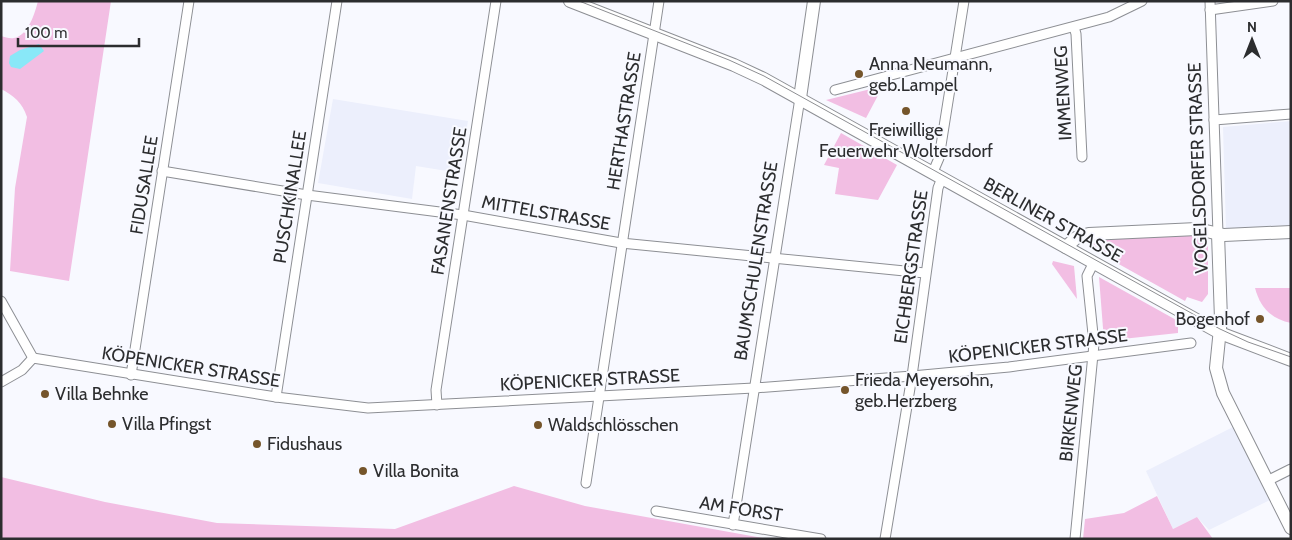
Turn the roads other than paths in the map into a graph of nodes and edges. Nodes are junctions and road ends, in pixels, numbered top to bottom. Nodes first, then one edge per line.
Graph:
1 (189, 1) edge
2 (337, 1) edge
3 (496, 1) edge
4 (570, 1) edge
5 (659, 1) edge
6 (814, 1) edge
7 (964, 1) edge
8 (1142, 1) edge
9 (1273, 1) edge
10 (1210, 6) edge
11 (1074, 27) junction
12 (654, 34) junction
13 (955, 57) junction
14 (835, 90) dead end
15 (800, 98) junction
16 (1291, 114) edge
17 (1214, 120) junction
18 (1082, 157) dead end
19 (162, 171) junction
20 (937, 175) junction
21 (307, 195) junction
22 (463, 215) junction
23 (1291, 232) edge
24 (1218, 234) junction
25 (621, 243) junction
26 (1069, 244) junction
27 (775, 257) junction
28 (1094, 262) junction
29 (925, 273) junction
30 (1, 301) edge
31 (1220, 333) junction
32 (1191, 343) dead end
33 (1093, 356) junction
34 (33, 358) junction
35 (1291, 360) edge
36 (131, 375) junction
37 (912, 376) junction
38 (1, 382) edge
39 (754, 388) junction
40 (599, 395) junction
41 (276, 397) junction
42 (436, 405) junction
43 (1291, 469) edge
44 (1267, 481) junction
45 (586, 483) dead end
46 (656, 510) dead end
47 (733, 525) junction
48 (1291, 528) edge
49 (821, 539) edge
50 (885, 539) edge
51 (1075, 539) edge

1 - 19 street, FIDUSALLEE
2 - 21 street, PUSCHKINALLEE
3 - 22 street, FASANENSTRASSE
4 - 12 street, BERLINER STRASSE
5 - 12 street, HERTHASTRASSE
6 - 15 street, BAUMSCHULENSTRASSE
7 - 13 street, EICHBERGSTRASSE
8 - 11 street
9 - 10 street
10 - 17 street, VOGELSDORFER STRASSE
11 - 13 street
11 - 18 street, IMMENWEG
12 - 15 street, BERLINER STRASSE
12 - 25 street, HERTHASTRASSE
13 - 14 street
13 - 20 street, EICHBERGSTRASSE
15 - 20 street, BERLINER STRASSE
15 - 27 street, BAUMSCHULENSTRASSE
16 - 17 street
17 - 24 street, VOGELSDORFER STRASSE
19 - 21 street, MITTELSTRASSE
19 - 36 street, FIDUSALLEE
20 - 26 street, BERLINER STRASSE
20 - 29 street, EICHBERGSTRASSE
21 - 22 street, MITTELSTRASSE
21 - 41 street, PUSCHKINALLEE
22 - 25 street, MITTELSTRASSE
22 - 42 street, FASANENSTRASSE
23 - 24 street
24 - 26 street
24 - 31 street, VOGELSDORFER STRASSE
25 - 27 street, MITTELSTRASSE
25 - 40 street, HERTHASTRASSE
26 - 28 street, BERLINER STRASSE
27 - 29 street, MITTELSTRASSE
27 - 39 street, BAUMSCHULENSTRASSE
28 - 31 street, BERLINER STRASSE
28 - 33 street, BIRKENWEG
29 - 37 street, EICHBERGSTRASSE
30 - 34 street
31 - 35 street, BERLINER STRASSE
31 - 44 street, VOGELSDORFER STRASSE
32 - 33 street, KÖPENICKER STRASSE
33 - 37 street, KÖPENICKER STRASSE
33 - 51 street, BIRKENWEG
34 - 36 street, KÖPENICKER STRASSE
34 - 38 street
36 - 41 street, KÖPENICKER STRASSE
37 - 39 street, KÖPENICKER STRASSE
37 - 50 street, EICHBERGSTRASSE
39 - 40 street, KÖPENICKER STRASSE
39 - 47 street, BAUMSCHULENSTRASSE
40 - 42 street, KÖPENICKER STRASSE
40 - 45 street, HERTHASTRASSE
41 - 42 street, KÖPENICKER STRASSE
43 - 44 street
44 - 48 street, VOGELSDORFER STRASSE
46 - 47 street, AM FORST
47 - 49 street, AM FORST

